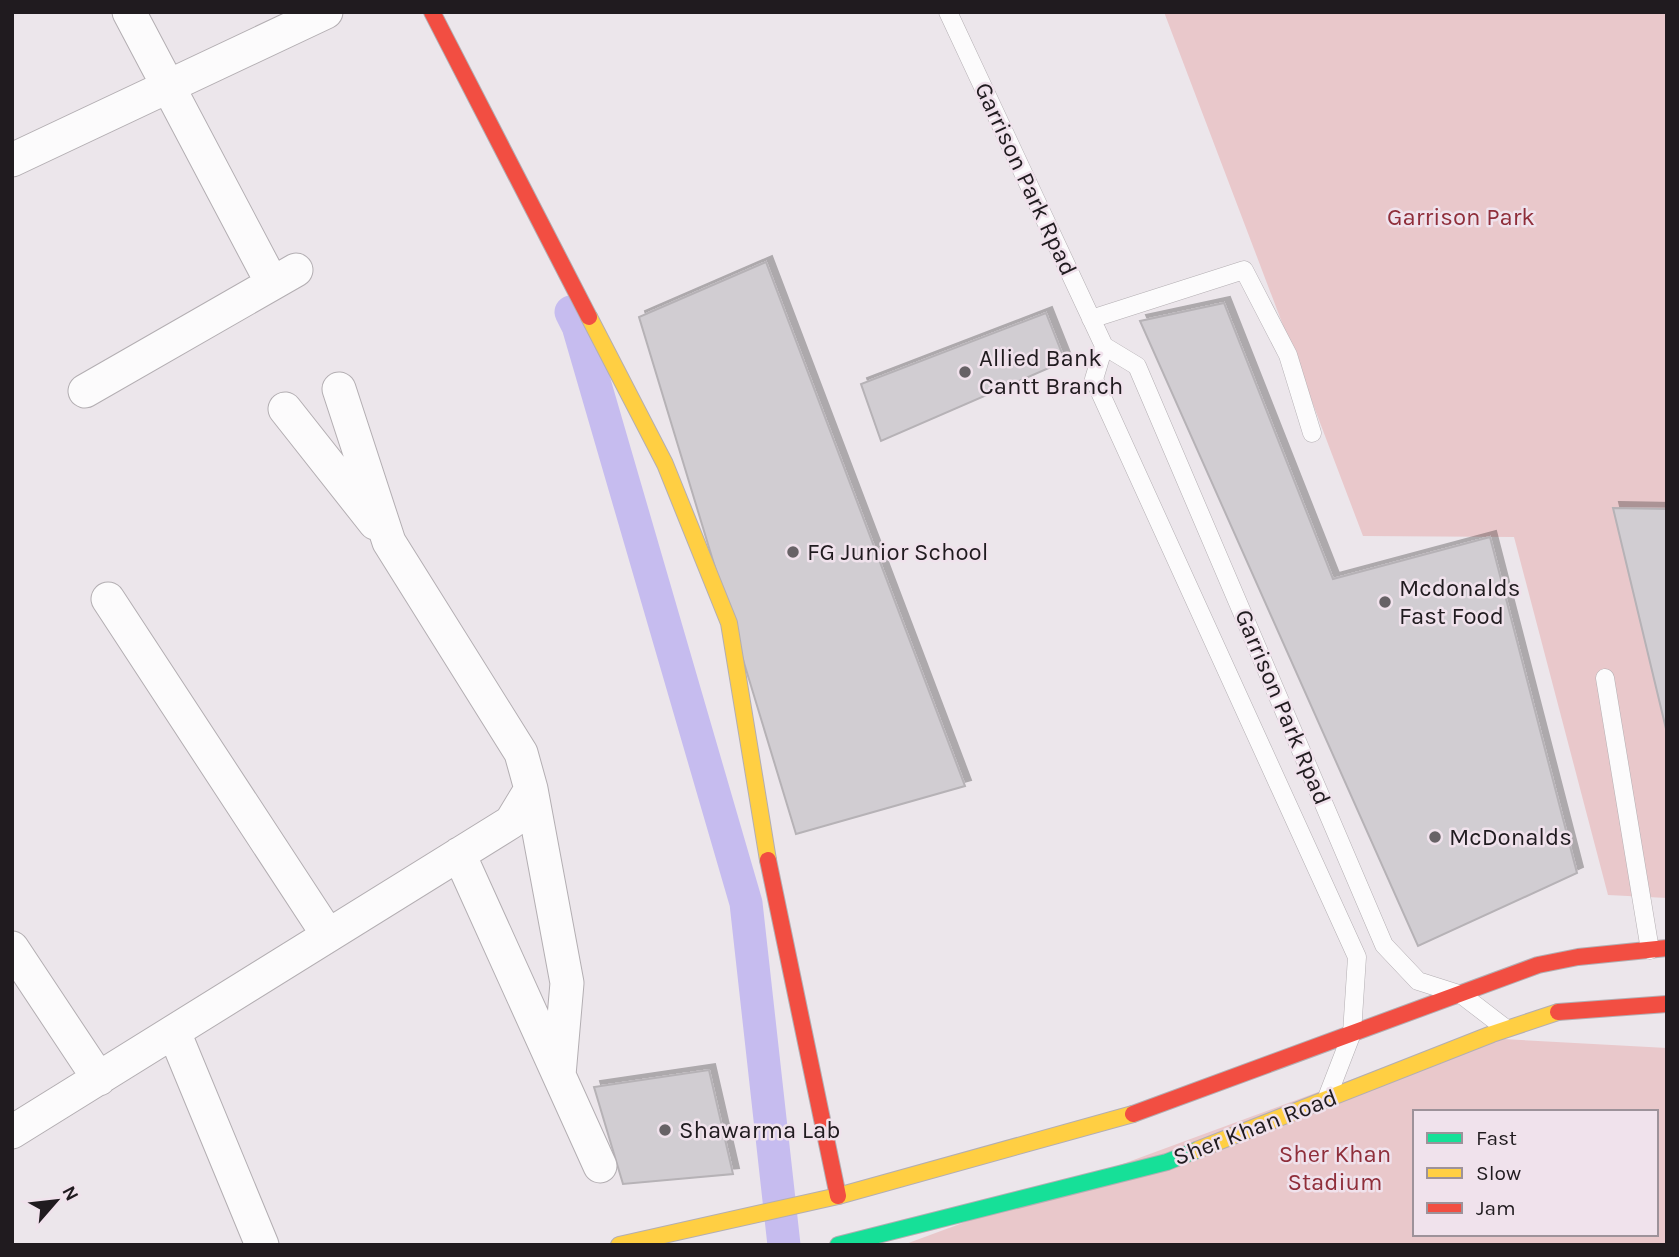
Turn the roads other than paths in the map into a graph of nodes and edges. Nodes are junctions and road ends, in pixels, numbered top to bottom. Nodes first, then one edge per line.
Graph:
1 (129, 12) edge
2 (326, 12) edge
3 (432, 12) edge
4 (948, 12) edge
5 (168, 87) junction
6 (12, 160) edge
7 (1091, 318) junction
8 (1104, 346) junction
9 (339, 389) dead end
10 (85, 391) dead end
11 (285, 409) dead end
12 (1312, 433) dead end
13 (389, 542) junction
14 (107, 599) dead end
15 (1605, 678) dead end
16 (531, 789) junction
17 (459, 853) junction
18 (328, 935) junction
19 (12, 948) edge
20 (1658, 949) edge
21 (1462, 995) junction
22 (1667, 1004) edge
23 (1506, 1029) junction
24 (174, 1032) junction
25 (1352, 1034) junction
26 (559, 1075) junction
27 (99, 1079) junction
28 (1327, 1098) junction
29 (12, 1132) edge
30 (600, 1166) dead end
31 (838, 1196) junction
32 (262, 1245) edge
33 (619, 1245) edge
34 (838, 1245) edge

1 - 5 street
2 - 5 street
3 - 31 street
4 - 7 lane, Garrison Park Rpad
5 - 6 street
5 - 10 street
7 - 8 lane, Garrison Park Rpad
7 - 12 lane
8 - 21 lane, Garrison Park Rpad
8 - 25 lane, Garrison Park Rpad
9 - 13 street
11 - 13 street
13 - 16 street
14 - 18 street
15 - 20 lane
16 - 17 street
16 - 26 street
17 - 18 street
17 - 26 street
18 - 24 street
19 - 27 street
20 - 21 street
21 - 23 lane, Garrison Park Rpad
21 - 25 street
22 - 23 street, Sher Khan Road
23 - 28 street, Sher Khan Road
24 - 27 street
24 - 32 street
25 - 28 lane, Garrison Park Rpad
25 - 31 street
26 - 30 street
27 - 29 street
28 - 34 street, Sher Khan Road
31 - 33 street

